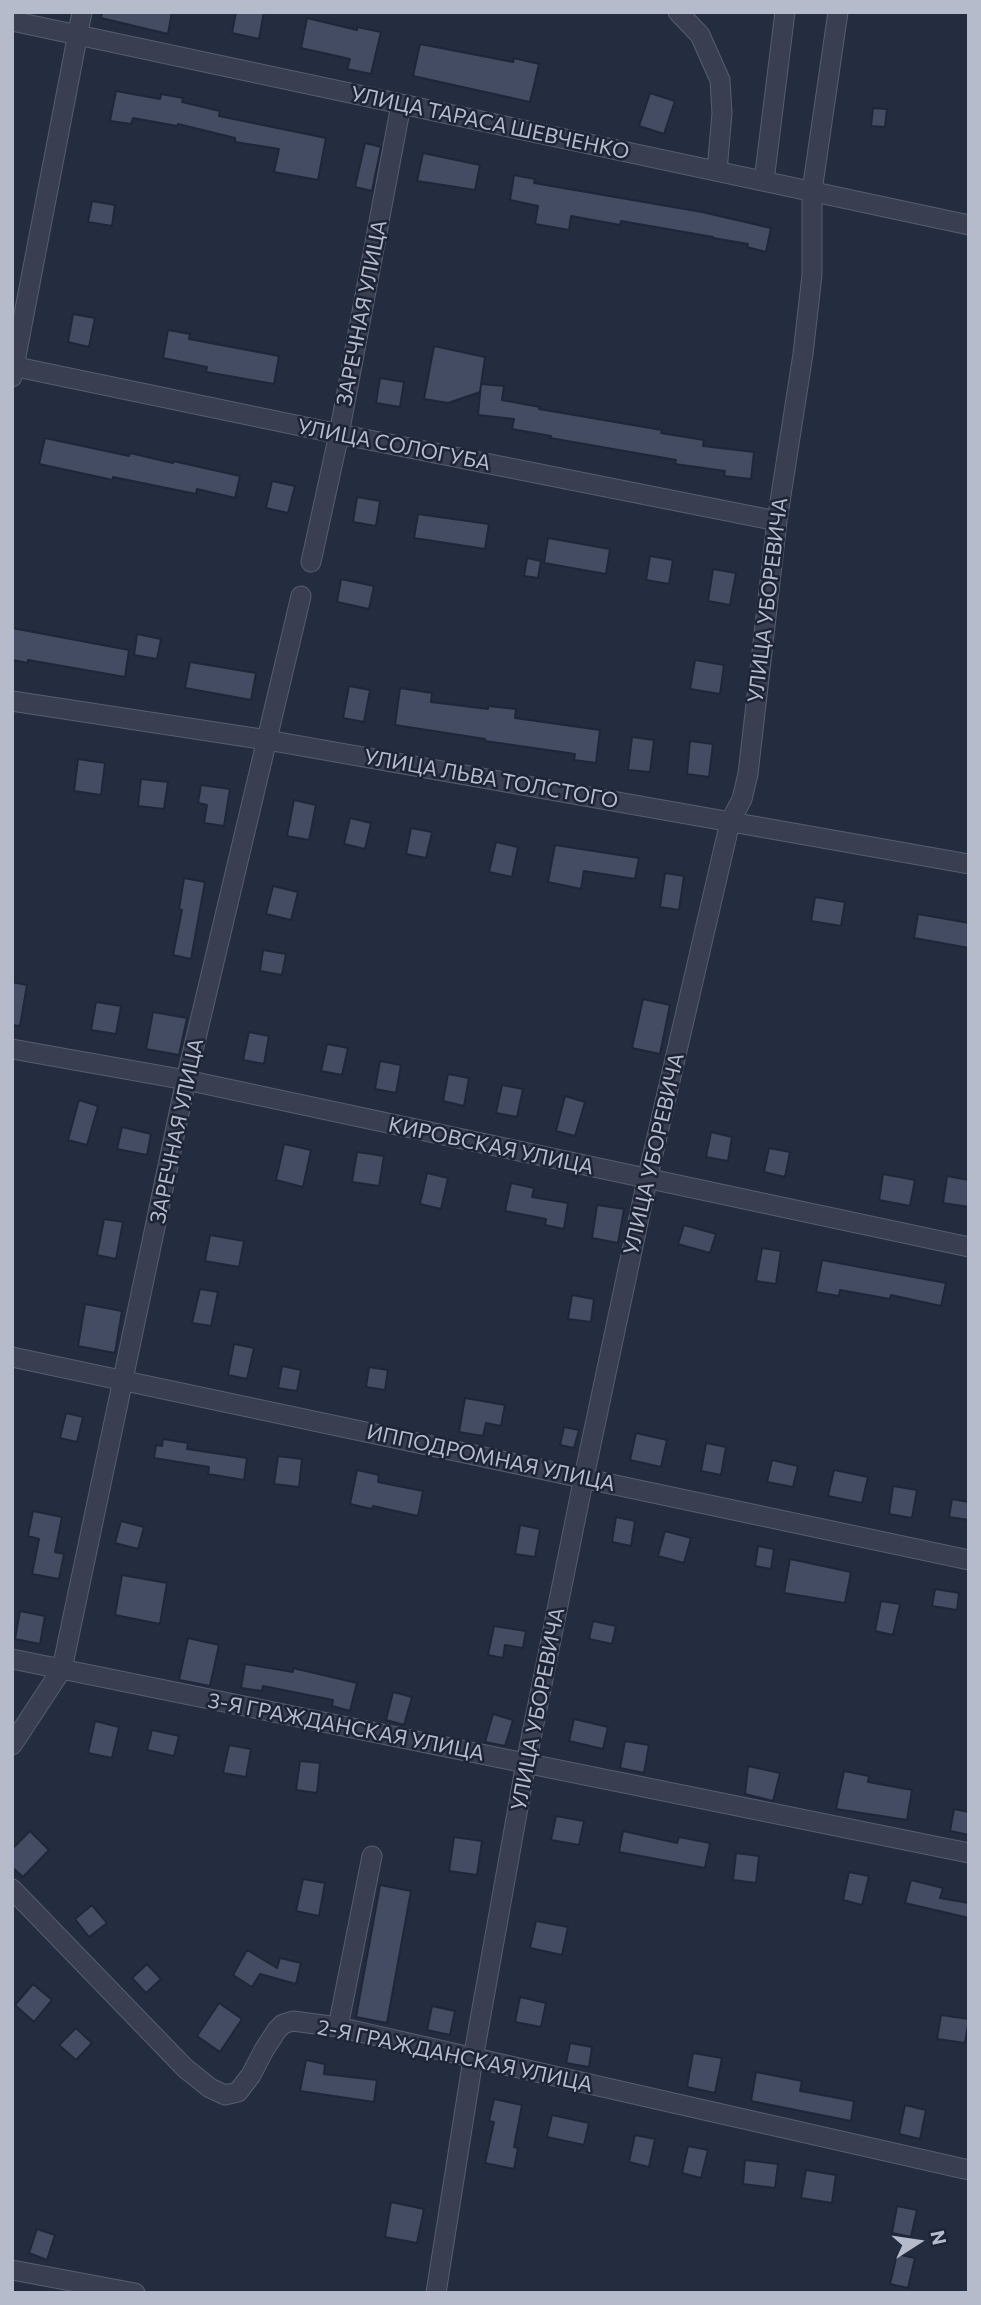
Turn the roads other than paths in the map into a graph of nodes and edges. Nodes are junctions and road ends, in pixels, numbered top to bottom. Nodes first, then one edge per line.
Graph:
1 (82, 12) edge
2 (678, 12) edge
3 (785, 12) edge
4 (838, 12) edge
5 (12, 21) edge
6 (78, 34) junction
7 (401, 105) junction
8 (717, 171) junction
9 (764, 181) junction
10 (812, 191) junction
11 (969, 225) edge
12 (13, 370) edge
13 (339, 434) junction
14 (777, 521) junction
15 (311, 562) dead end
16 (301, 596) dead end
17 (12, 701) edge
18 (267, 740) junction
19 (730, 822) junction
20 (969, 864) edge
21 (12, 1049) edge
22 (186, 1080) junction
23 (647, 1180) junction
24 (969, 1247) edge
25 (12, 1357) edge
26 (125, 1380) junction
27 (584, 1477) junction
28 (969, 1560) edge
29 (12, 1658) edge
30 (62, 1669) junction
31 (12, 1745) edge
32 (526, 1763) junction
33 (969, 1853) edge
34 (372, 1856) dead end
35 (12, 1889) edge
36 (338, 2027) junction
37 (472, 2059) junction
38 (969, 2170) edge
39 (12, 2270) edge
40 (135, 2293) edge
41 (436, 2293) edge

1 - 6 street
2 - 8 street
3 - 9 street
4 - 10 street, УЛИЦА УБОРЕВИЧА
5 - 6 street, УЛИЦА ТАРАСА ШЕВЧЕНКО
6 - 7 street, УЛИЦА ТАРАСА ШЕВЧЕНКО
6 - 12 street
7 - 8 street, УЛИЦА ТАРАСА ШЕВЧЕНКО
7 - 13 street, ЗАРЕЧНАЯ УЛИЦА
8 - 9 street, УЛИЦА ТАРАСА ШЕВЧЕНКО
9 - 10 street, УЛИЦА ТАРАСА ШЕВЧЕНКО
10 - 11 street, УЛИЦА ТАРАСА ШЕВЧЕНКО
10 - 14 street, УЛИЦА УБОРЕВИЧА
12 - 13 street, УЛИЦА СОЛОГУБА
13 - 14 street, УЛИЦА СОЛОГУБА
13 - 15 street, ЗАРЕЧНАЯ УЛИЦА
14 - 19 street, УЛИЦА УБОРЕВИЧА
16 - 18 street, ЗАРЕЧНАЯ УЛИЦА
17 - 18 street, УЛИЦА ЛЬВА ТОЛСТОГО
18 - 19 street, УЛИЦА ЛЬВА ТОЛСТОГО
18 - 22 street, ЗАРЕЧНАЯ УЛИЦА
19 - 20 street, УЛИЦА ЛЬВА ТОЛСТОГО
19 - 23 street, УЛИЦА УБОРЕВИЧА
21 - 22 street, КИРОВСКАЯ УЛИЦА
22 - 23 street, КИРОВСКАЯ УЛИЦА
22 - 26 street, ЗАРЕЧНАЯ УЛИЦА
23 - 24 street, КИРОВСКАЯ УЛИЦА
23 - 27 street, УЛИЦА УБОРЕВИЧА
25 - 26 street, ИППОДРОМНАЯ УЛИЦА
26 - 27 street, ИППОДРОМНАЯ УЛИЦА
26 - 30 street, ЗАРЕЧНАЯ УЛИЦА
27 - 28 street, ИППОДРОМНАЯ УЛИЦА
27 - 32 street, УЛИЦА УБОРЕВИЧА
29 - 30 street, 3-Я ГРАЖДАНСКАЯ УЛИЦА
30 - 31 street
30 - 32 street, 3-Я ГРАЖДАНСКАЯ УЛИЦА
32 - 33 street, 3-Я ГРАЖДАНСКАЯ УЛИЦА
32 - 37 street, УЛИЦА УБОРЕВИЧА
34 - 36 street
35 - 36 street, 2-Я ГРАЖДАНСКАЯ УЛИЦА
36 - 37 street, 2-Я ГРАЖДАНСКАЯ УЛИЦА
37 - 38 street, 2-Я ГРАЖДАНСКАЯ УЛИЦА
37 - 41 street, УЛИЦА УБОРЕВИЧА
39 - 40 street

